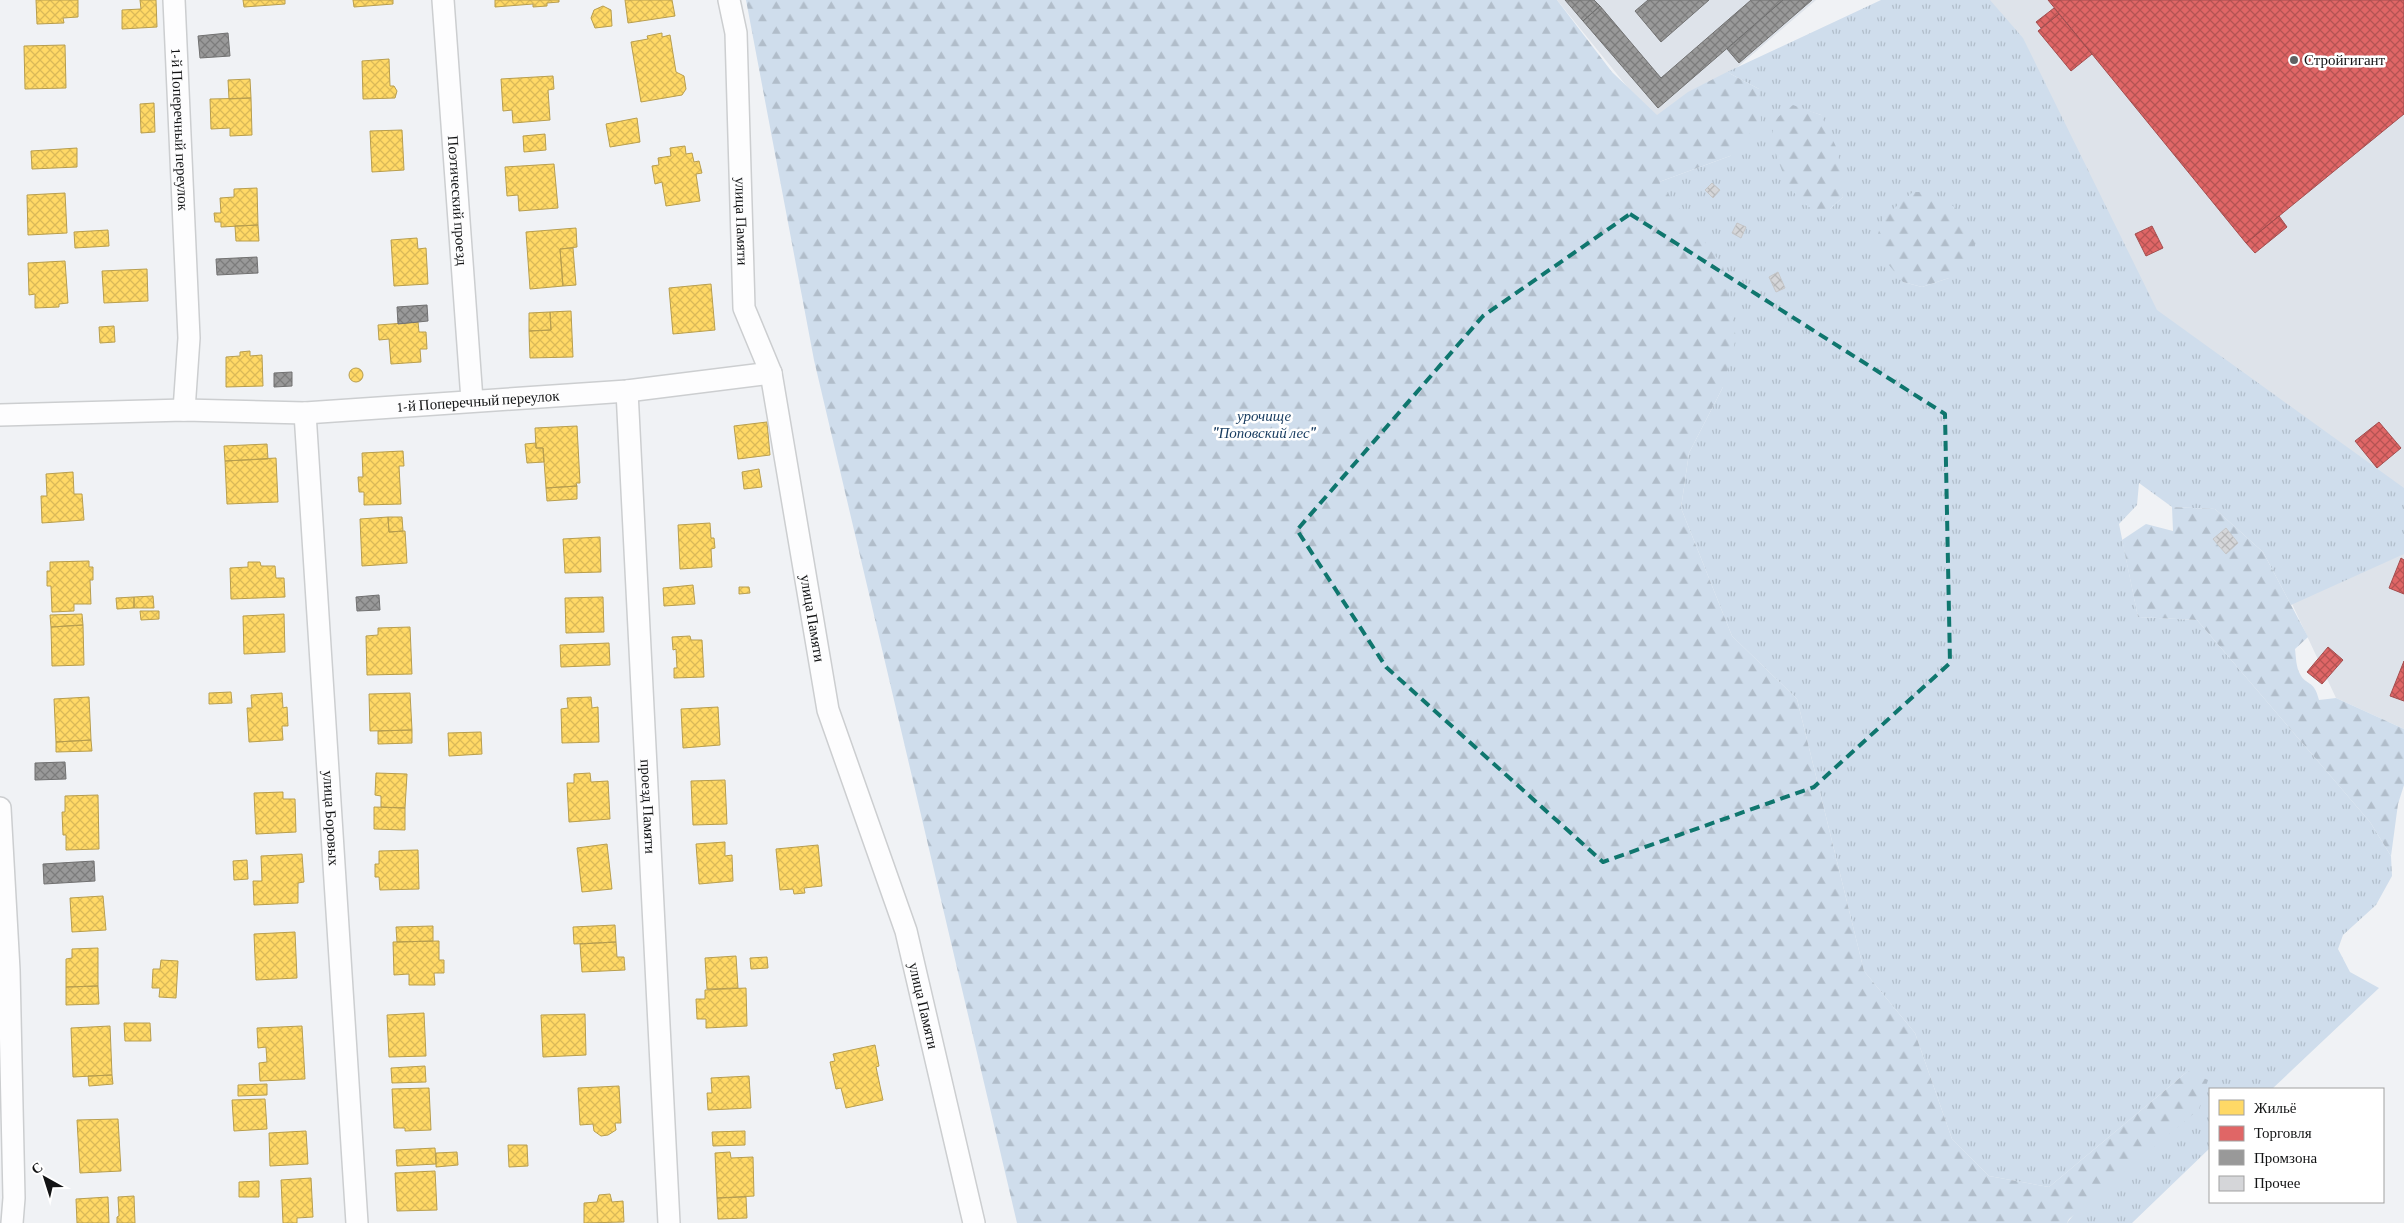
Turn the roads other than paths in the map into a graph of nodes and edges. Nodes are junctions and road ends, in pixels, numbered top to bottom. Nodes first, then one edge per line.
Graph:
1 (174, 0) edge
2 (443, 0) edge
3 (729, 0) edge
4 (771, 374) junction
5 (627, 391) junction
6 (472, 400) junction
7 (184, 410) junction
8 (305, 413) junction
9 (0, 415) edge
10 (0, 808) edge
11 (12, 1223) edge
12 (357, 1223) edge
13 (669, 1223) edge
14 (974, 1223) edge

1 - 7 street, 1-й Поперечный переулок
2 - 6 street, Поэтический проезд
3 - 4 street, улица Памяти
4 - 5 street, 1-й Поперечный переулок
4 - 14 street, улица Памяти
5 - 6 street, 1-й Поперечный переулок
5 - 13 street, проезд Памяти
6 - 8 street, 1-й Поперечный переулок
7 - 8 street, 1-й Поперечный переулок
7 - 9 street, 1-й Поперечный переулок
8 - 12 street, улица Боровых
10 - 11 street

